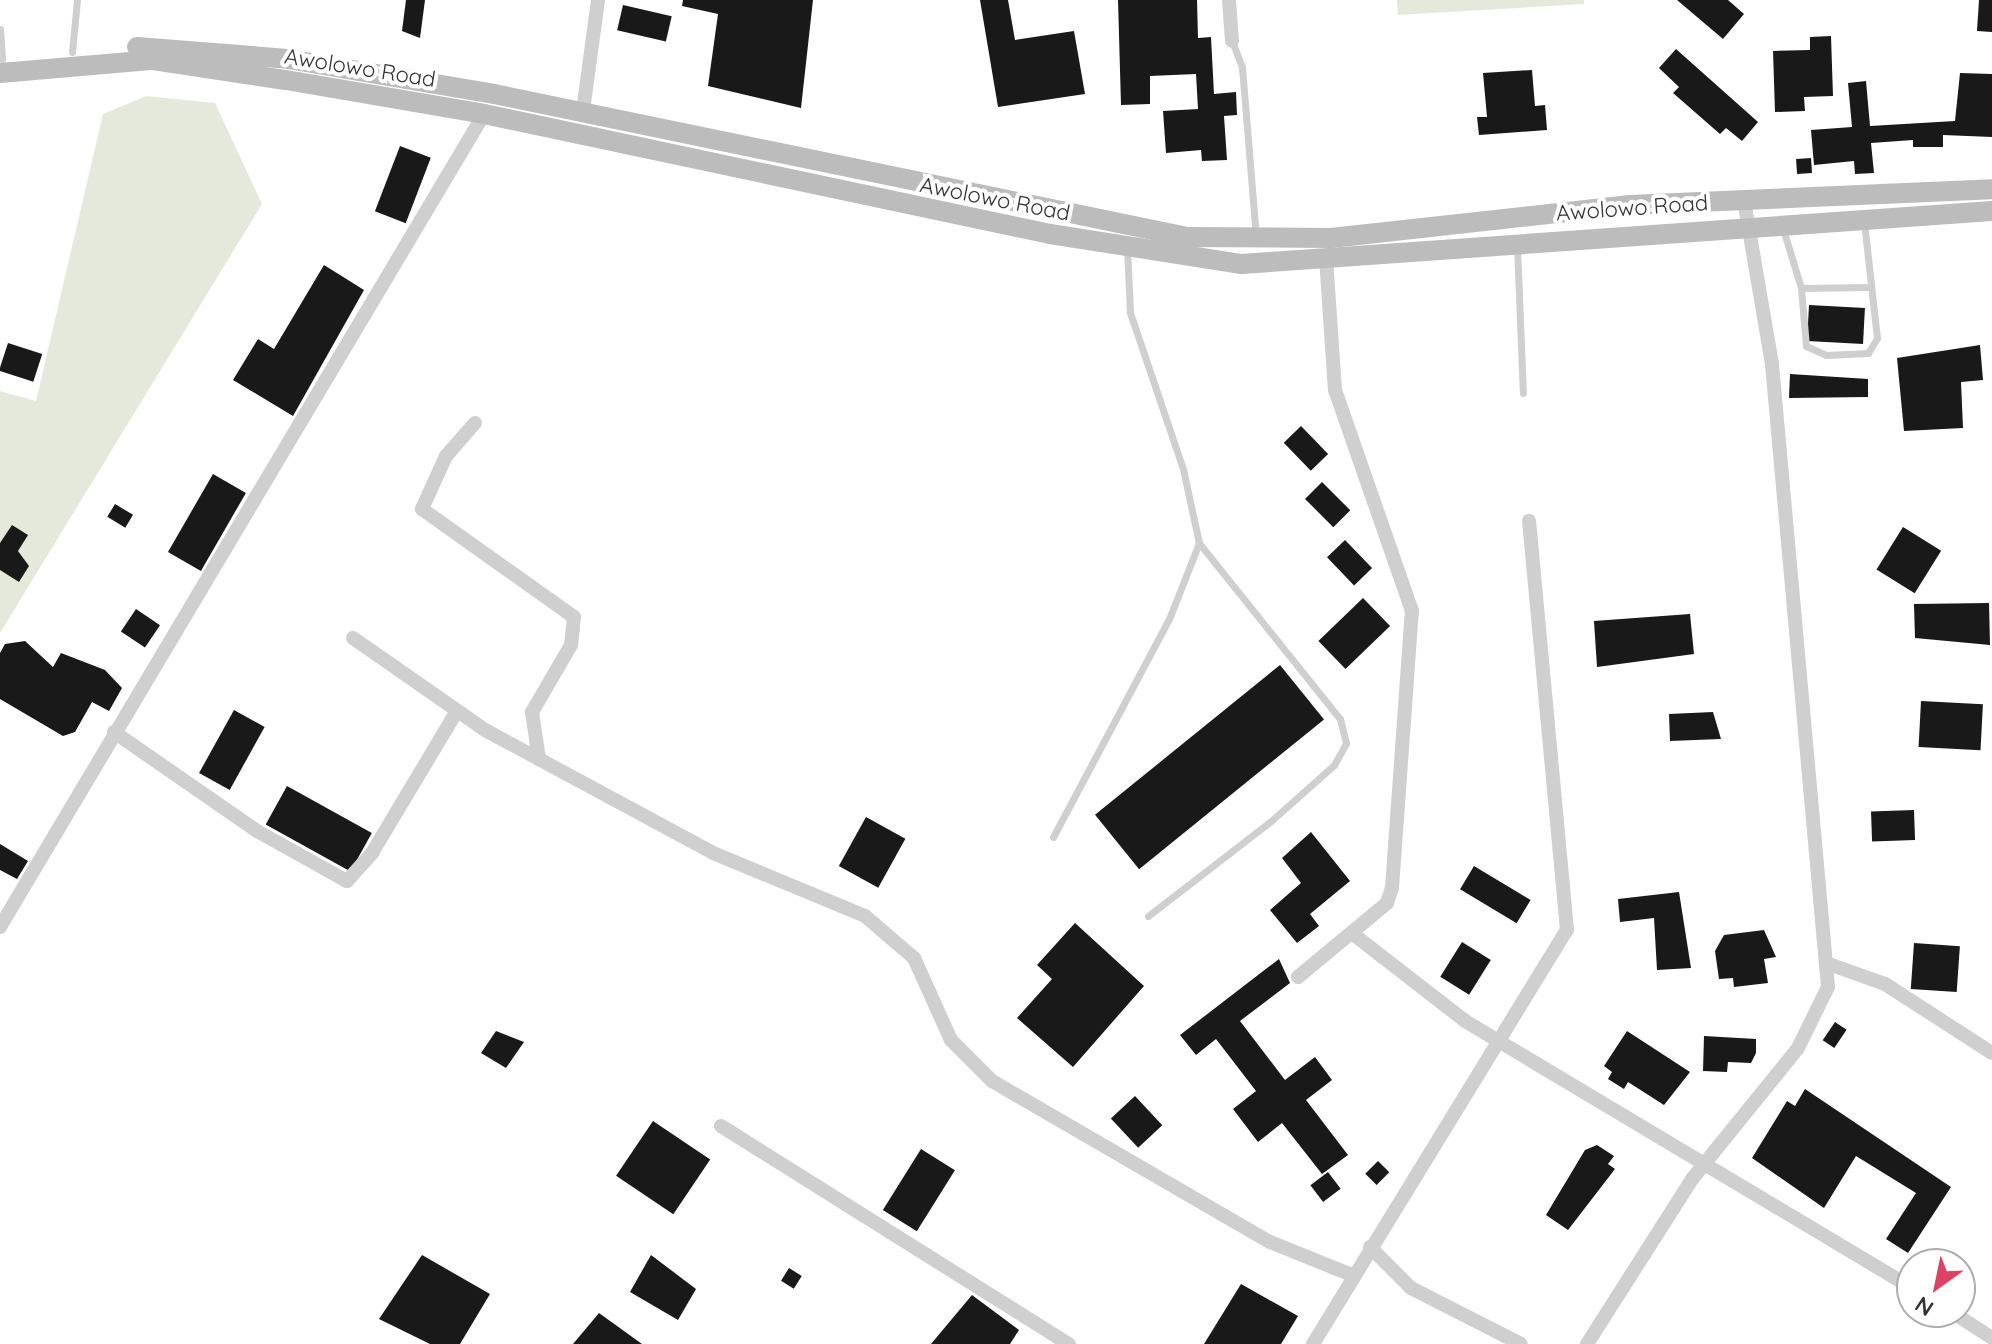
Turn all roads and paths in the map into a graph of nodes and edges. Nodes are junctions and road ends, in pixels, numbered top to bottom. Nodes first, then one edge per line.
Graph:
1 (77, 0) edge
2 (598, 0) edge
3 (1229, 0) edge
4 (0, 29) edge
5 (1232, 41) joint
6 (72, 52) junction
7 (121, 53) junction
8 (154, 53) junction
9 (1, 64) edge
10 (583, 111) junction
11 (484, 114) junction
12 (1992, 189) edge
13 (1744, 201) junction
14 (1992, 211) edge
15 (1864, 219) junction
16 (1781, 223) junction
17 (1746, 224) junction
18 (1256, 239) junction
19 (1517, 240) junction
20 (1127, 249) junction
21 (1326, 258) junction
22 (1871, 287) junction
23 (1801, 288) junction
24 (1523, 393) dead end
25 (475, 423) dead end
26 (1529, 521) dead end
27 (1199, 543) junction
28 (353, 638) dead end
29 (457, 711) junction
30 (114, 732) junction
31 (539, 759) junction
32 (1053, 837) dead end
33 (1148, 916) dead end
34 (0, 927) edge
35 (1353, 934) junction
36 (1826, 963) junction
37 (1298, 977) dead end
38 (1503, 1043) junction
39 (1992, 1053) edge
40 (721, 1126) dead end
41 (1707, 1162) junction
42 (1370, 1247) junction
43 (1354, 1276) junction
44 (1896, 1278) edge
45 (1069, 1344) edge
46 (1313, 1344) edge
47 (1521, 1344) edge
48 (1587, 1344) edge

1 - 6 lane
2 - 10 street
3 - 5 street
4 - 9 lane
5 - 18 lane
6 - 7 main road, Awolowo Road
6 - 9 main road, Awolowo Road
7 - 8 main road, Awolowo Road
7 - 9 main road, Awolowo Road
8 - 10 main road, Awolowo Road
8 - 11 main road, Awolowo Road
10 - 18 main road, Awolowo Road
11 - 20 main road, Awolowo Road
11 - 30 street
12 - 13 main road, Awolowo Road
13 - 17 street
13 - 18 main road, Awolowo Road
14 - 15 main road, Awolowo Road
15 - 16 main road, Awolowo Road
15 - 22 lane
16 - 17 main road, Awolowo Road
16 - 23 lane
17 - 19 main road, Awolowo Road
17 - 36 street
19 - 21 main road, Awolowo Road
19 - 24 lane
20 - 21 main road, Awolowo Road
20 - 27 lane
21 - 35 street
22 - 23 lane
22 - 23 lane
25 - 31 street
26 - 38 street
27 - 32 lane
27 - 33 lane
28 - 29 street
29 - 30 street
29 - 31 street
30 - 34 street
31 - 43 street
35 - 37 street
35 - 38 street
36 - 39 street
36 - 41 street
38 - 41 street
38 - 42 street
40 - 45 street
41 - 44 street
41 - 48 street
42 - 43 street
42 - 47 street
43 - 46 street

